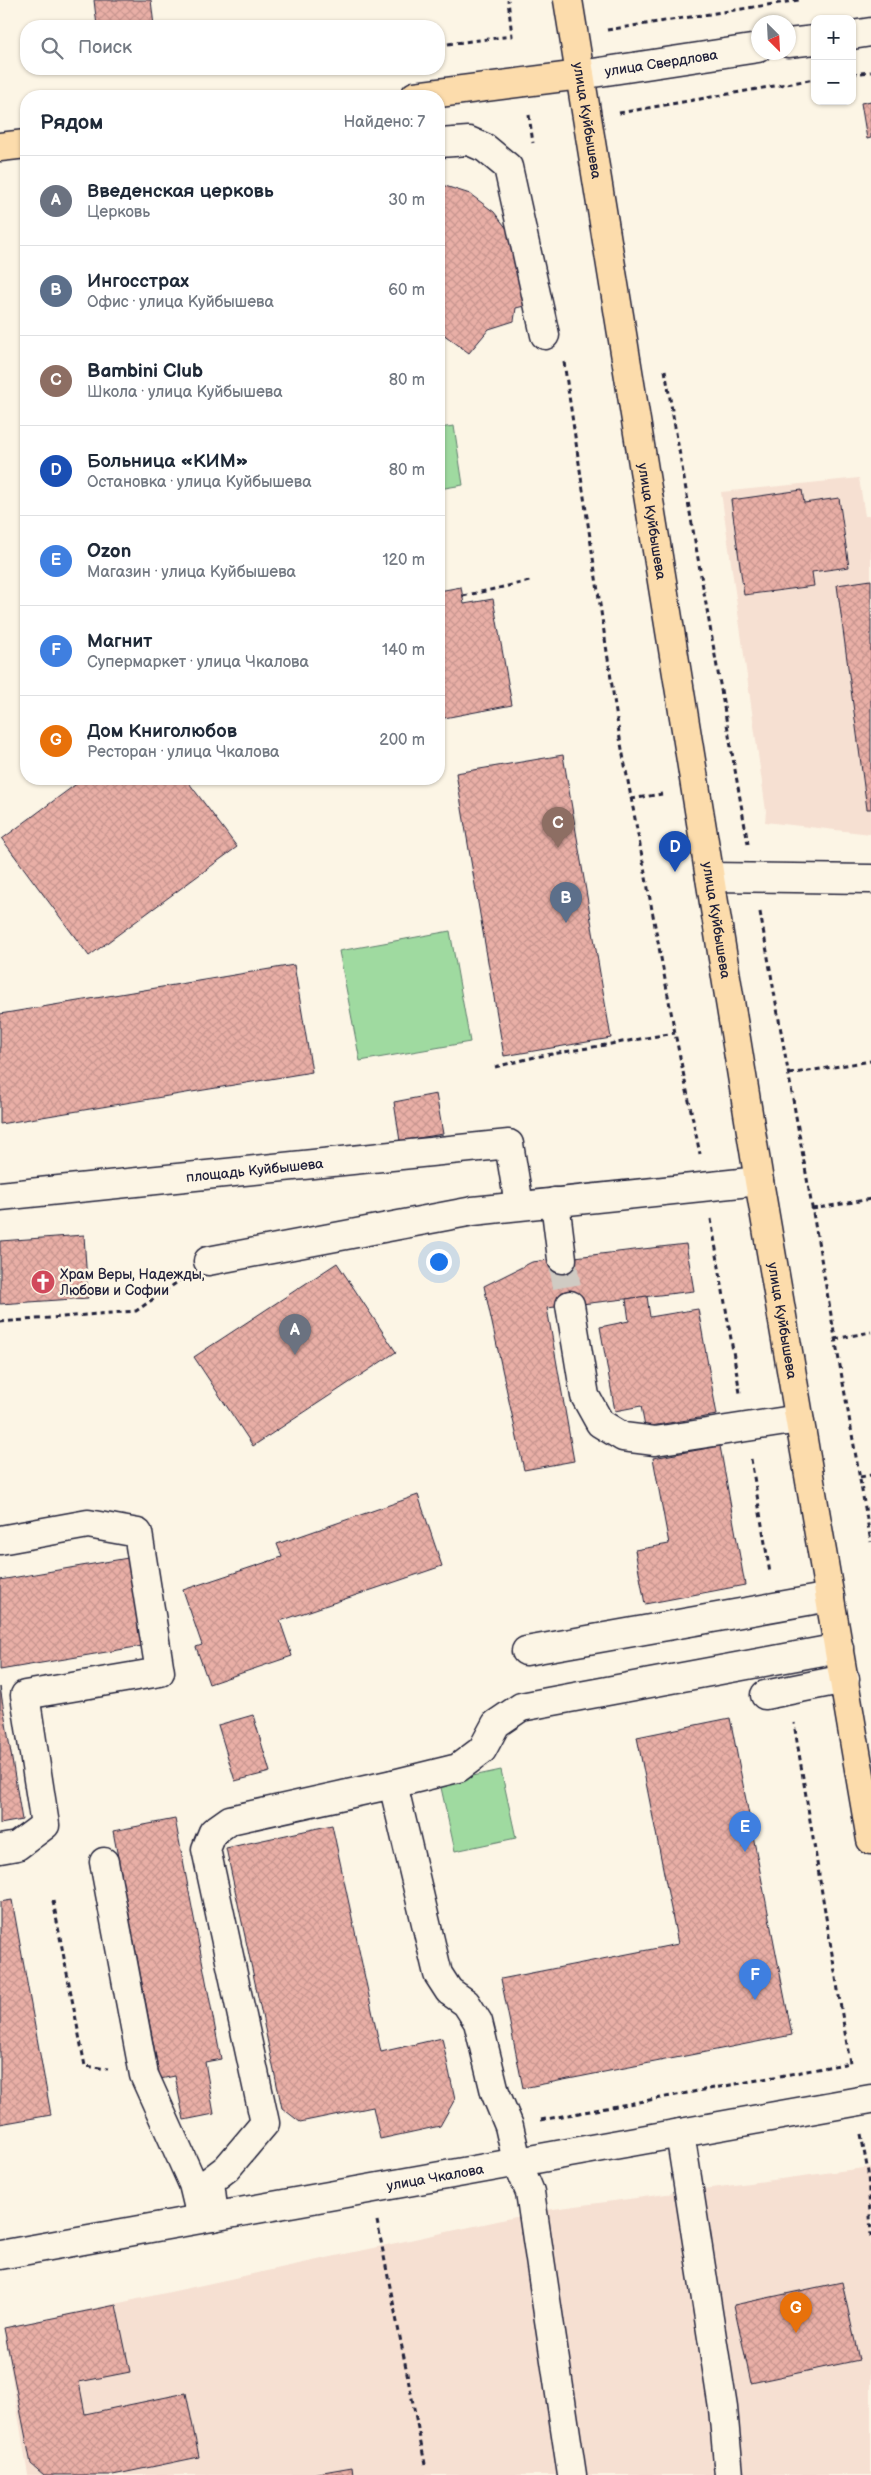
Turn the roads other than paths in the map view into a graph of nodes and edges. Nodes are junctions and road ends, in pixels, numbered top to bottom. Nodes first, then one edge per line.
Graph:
1 (568, 0) edge
2 (871, 32) edge
3 (856, 34) edge
4 (811, 40) edge
5 (796, 42) edge
6 (751, 49) edge
7 (580, 75) junction
8 (445, 92) edge
9 (445, 143) edge
10 (20, 145) edge
11 (0, 147) edge
12 (545, 335) dead end
13 (710, 877) junction
14 (871, 879) edge
15 (759, 1181) junction
16 (0, 1196) edge
17 (555, 1202) junction
18 (519, 1205) junction
19 (562, 1259) tunnel mouth
20 (208, 1261) road end
21 (570, 1305) tunnel mouth
22 (799, 1419) junction
23 (0, 1540) edge
24 (830, 1597) junction
25 (839, 1648) junction
26 (526, 1651) dead end
27 (845, 1679) junction
28 (765, 1695) dead end
29 (392, 1784) junction
30 (871, 1840) edge
31 (0, 1849) edge
32 (104, 1862) dead end
33 (871, 2099) edge
34 (680, 2133) junction
35 (517, 2161) junction
36 (208, 2218) junction
37 (0, 2255) edge
38 (572, 2475) edge
39 (729, 2475) edge

1 - 7 main road, улица Куйбышева
2 - 3 street
4 - 5 street
6 - 7 street, улица Свердлова
7 - 8 main road, улица Свердлова
7 - 13 main road, улица Куйбышева
9 - 12 street
10 - 11 main road
13 - 14 street
13 - 15 main road, улица Куйбышева
15 - 17 street
15 - 22 main road, улица Куйбышева
16 - 18 street, площадь Куйбышева
17 - 18 street
17 - 19 street
18 - 20 street
21 - 22 street
22 - 24 main road, улица Куйбышева
23 - 31 street
24 - 25 main road, улица Куйбышева
24 - 26 street
25 - 27 main road, улица Куйбышева
25 - 29 street
27 - 28 street
27 - 30 main road, улица Куйбышева
29 - 35 street
29 - 36 street
32 - 36 street
33 - 34 street, улица Чкалова
34 - 35 street, улица Чкалова
34 - 39 street
35 - 36 street, улица Чкалова
35 - 38 street
36 - 37 street, улица Чкалова

